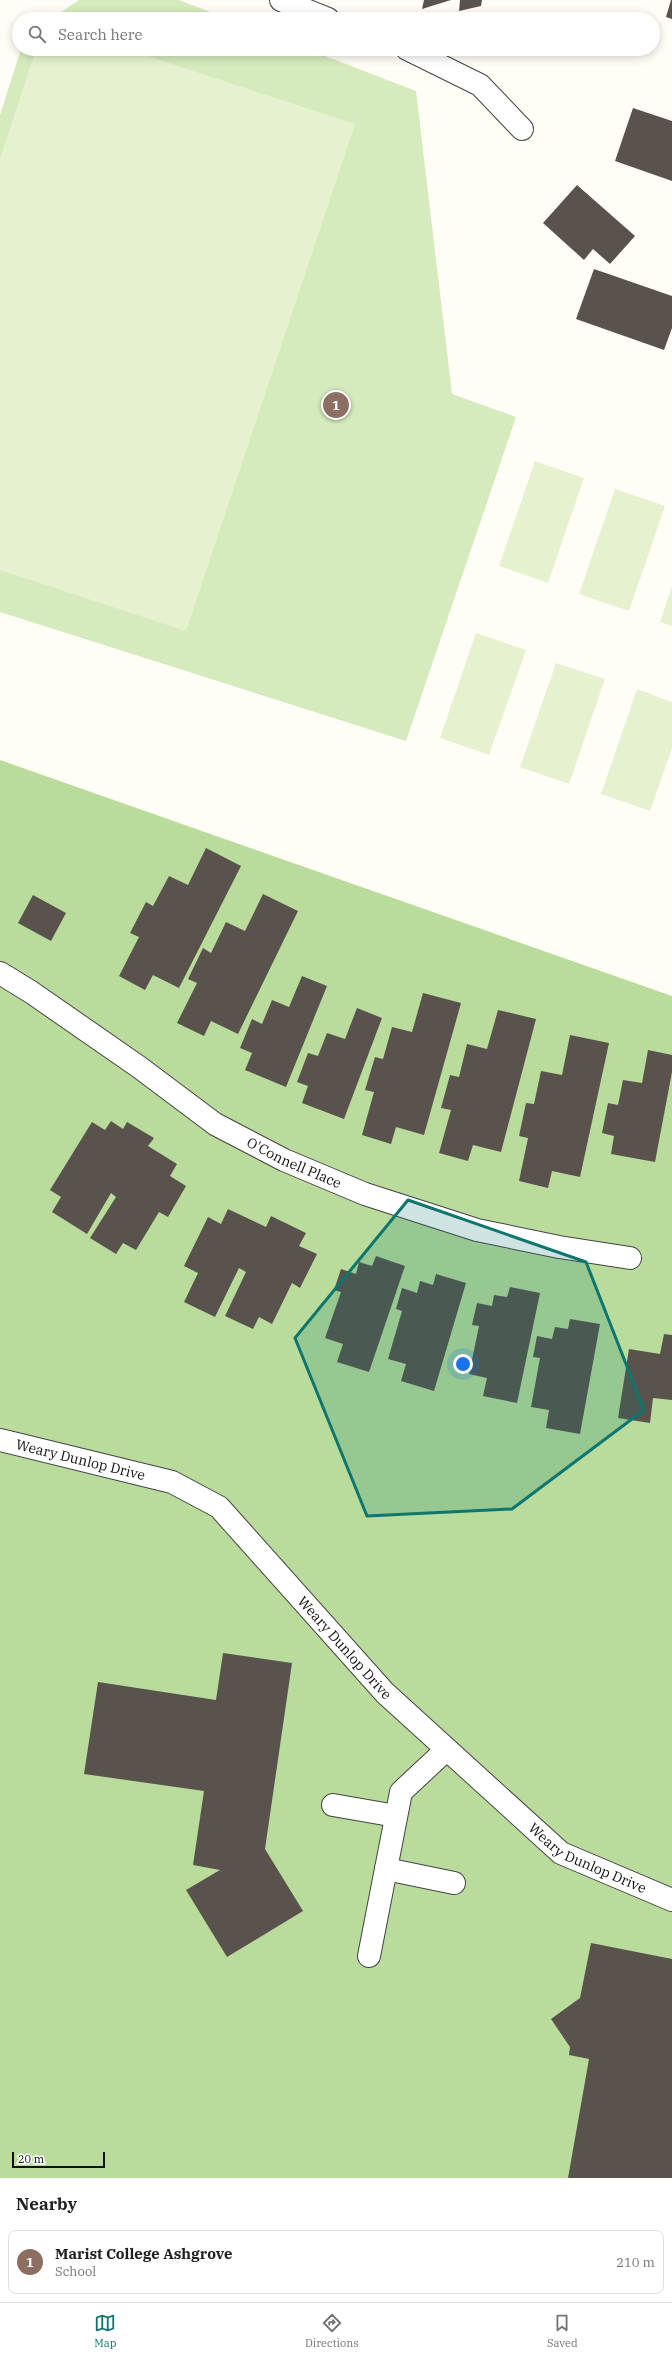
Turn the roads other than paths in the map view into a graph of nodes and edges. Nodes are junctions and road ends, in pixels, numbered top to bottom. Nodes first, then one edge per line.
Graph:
1 (281, 0) edge
2 (311, 12) edge
3 (421, 56) edge
4 (522, 129) dead end
5 (0, 973) edge
6 (630, 1258) dead end
7 (0, 1440) edge
8 (446, 1750) junction
9 (333, 1805) dead end
10 (396, 1816) junction
11 (386, 1869) junction
12 (454, 1883) dead end
13 (672, 1900) edge
14 (369, 1956) dead end

1 - 2 street
3 - 4 street
5 - 6 street, O'Connell Place
7 - 8 street, Weary Dunlop Drive
8 - 10 street
8 - 13 street, Weary Dunlop Drive
9 - 10 street
10 - 11 street
11 - 12 street
11 - 14 street

